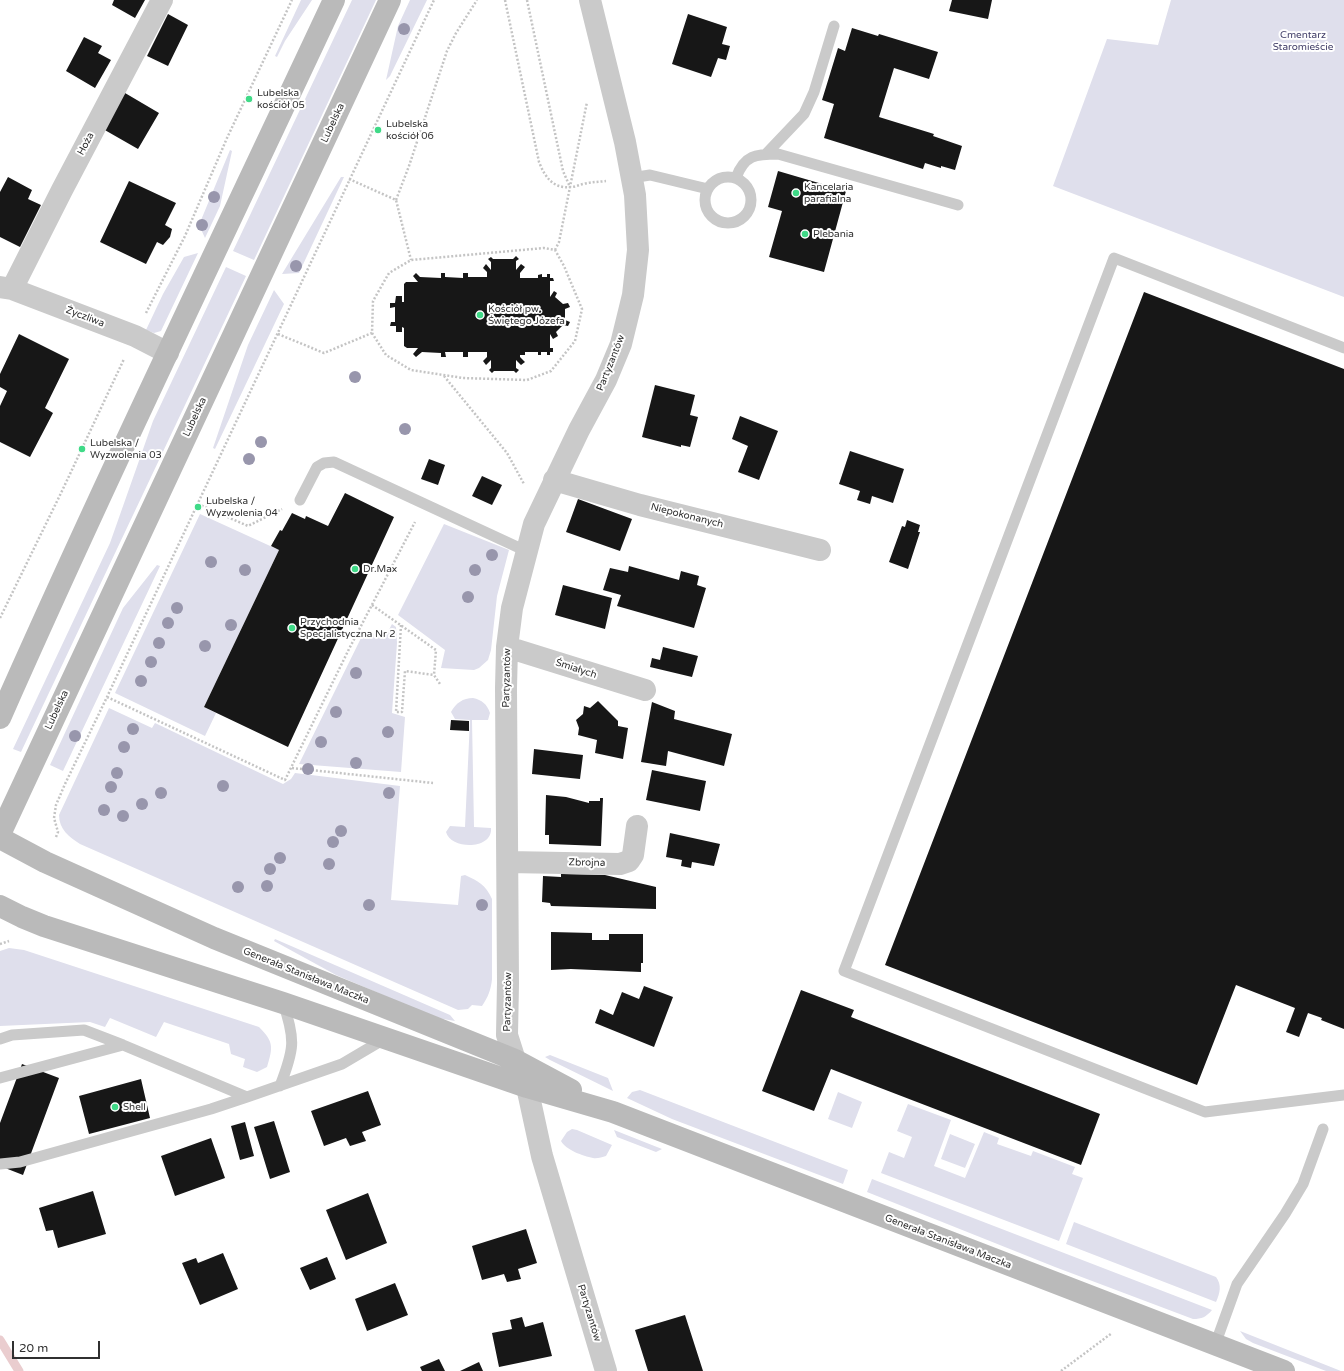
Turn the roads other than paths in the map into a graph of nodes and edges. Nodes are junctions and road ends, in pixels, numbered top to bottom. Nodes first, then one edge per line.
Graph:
1 (162, 0) edge
2 (334, 0) edge
3 (390, 0) edge
4 (590, 0) edge
5 (834, 26) dead end
6 (766, 154) junction
7 (631, 178) junction
8 (736, 178) junction
9 (708, 189) junction
10 (958, 205) dead end
11 (6, 288) edge
12 (1344, 348) edge
13 (168, 353) junction
14 (554, 480) junction
15 (300, 500) road end
16 (820, 550) dead end
17 (526, 551) junction
18 (507, 647) junction
19 (645, 690) dead end
20 (0, 718) edge
21 (637, 826) dead end
22 (0, 834) edge
23 (0, 838) edge
24 (508, 862) junction
25 (0, 906) edge
26 (283, 1003) junction
27 (387, 1038) junction
28 (0, 1039) edge
29 (122, 1045) junction
30 (515, 1060) junction
31 (0, 1078) edge
32 (280, 1086) junction
33 (527, 1087) junction
34 (1344, 1095) edge
35 (247, 1097) junction
36 (613, 1112) junction
37 (1323, 1129) dead end
38 (0, 1164) edge
39 (1215, 1345) junction
40 (606, 1371) edge
41 (1284, 1371) edge

1 - 11 street, Hoża
2 - 13 main road
3 - 22 main road, Lubelska
4 - 7 street, Partyzantów
5 - 6 lane
6 - 8 lane
6 - 10 lane
7 - 9 lane
7 - 14 street, Partyzantów
8 - 9 lane
8 - 9 lane
11 - 13 street, Życzliwa
12 - 34 lane
13 - 20 main road
14 - 16 street, Niepokonanych
14 - 17 street, Partyzantów
15 - 17 lane
17 - 18 street, Partyzantów
18 - 19 street, Śmiałych
18 - 24 street, Partyzantów
21 - 24 street, Zbrojna
23 - 30 main road, Generała Stanisława Maczka
24 - 30 street, Partyzantów
25 - 26 main road, Generała Stanisława Maczka
26 - 27 main road, Generała Stanisława Maczka
26 - 32 lane
27 - 32 lane
27 - 33 main road, Generała Stanisława Maczka
28 - 29 lane
29 - 31 lane
29 - 35 lane
30 - 33 street, Partyzantów
30 - 36 main road, Generała Stanisława Maczka
32 - 35 lane
33 - 36 main road, Generała Stanisława Maczka
33 - 40 street, Partyzantów
35 - 38 lane
36 - 39 main road, Generała Stanisława Maczka
37 - 39 lane
39 - 41 main road, Generała Stanisława Maczka

